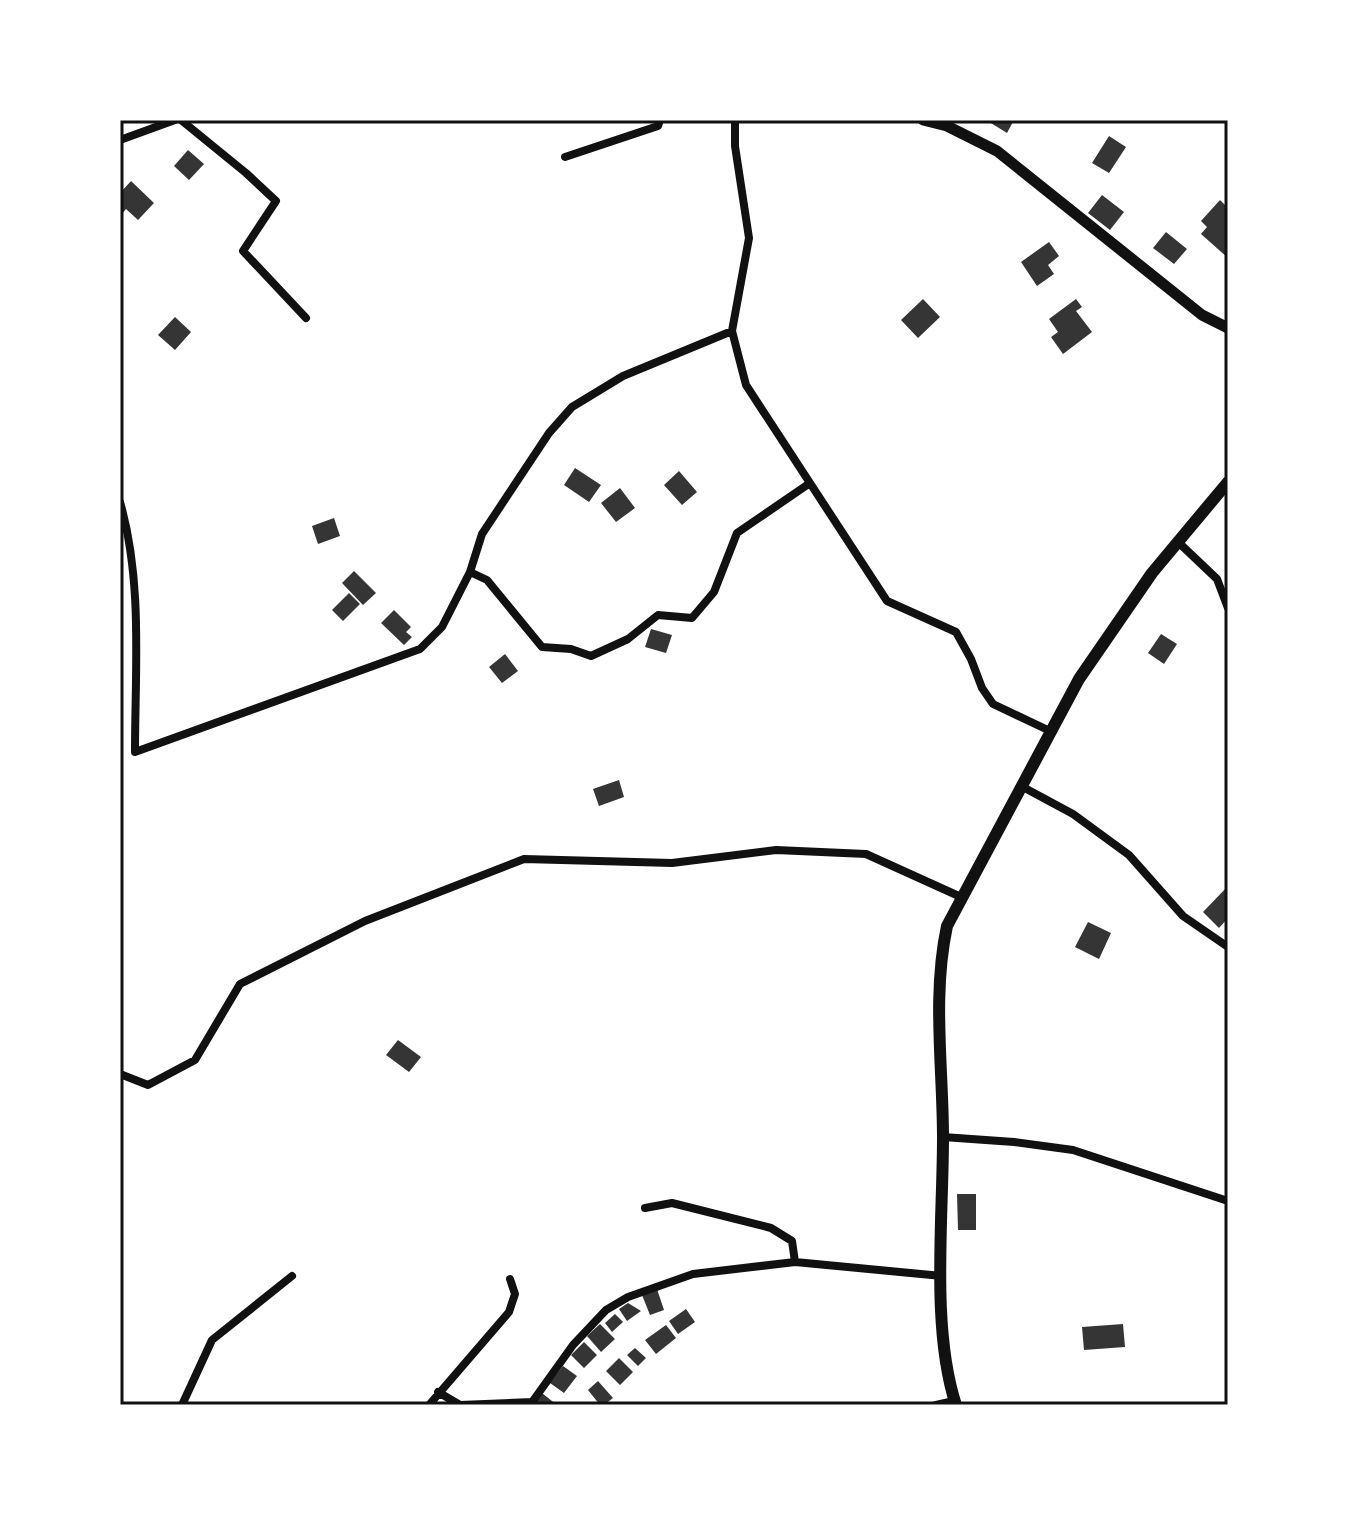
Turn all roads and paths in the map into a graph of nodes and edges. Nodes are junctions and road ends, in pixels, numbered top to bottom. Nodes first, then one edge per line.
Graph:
1 (175, 120) edge
2 (181, 120) edge
3 (660, 120) edge
4 (735, 120) edge
5 (923, 120) edge
6 (120, 140) edge
7 (565, 157) dead end
8 (306, 318) dead end
9 (1228, 328) edge
10 (732, 331) junction
11 (1228, 482) edge
12 (810, 483) junction
13 (120, 502) edge
14 (1177, 541) junction
15 (470, 572) junction
16 (1228, 608) edge
17 (1050, 731) junction
18 (1021, 786) junction
19 (961, 897) junction
20 (1228, 947) edge
21 (120, 1075) edge
22 (943, 1137) junction
23 (1228, 1201) edge
24 (645, 1208) dead end
25 (795, 1262) junction
26 (292, 1276) dead end
27 (942, 1276) junction
28 (510, 1279) dead end
29 (438, 1392) junction
30 (955, 1403) edge
31 (531, 1404) edge
32 (182, 1405) edge
33 (429, 1405) edge
34 (936, 1405) edge

1 - 6 street
2 - 8 street
3 - 7 street
4 - 10 street
5 - 9 main road
10 - 12 street
10 - 15 street
11 - 14 highway
12 - 15 street
12 - 17 street
13 - 15 street
14 - 16 street
14 - 17 highway
17 - 18 highway
18 - 19 highway
18 - 20 street
19 - 21 street
19 - 22 highway
22 - 23 street
22 - 27 highway
24 - 25 street
25 - 27 street
25 - 31 street
26 - 32 street
27 - 30 highway
28 - 29 street
29 - 31 street
29 - 33 street
30 - 34 street

